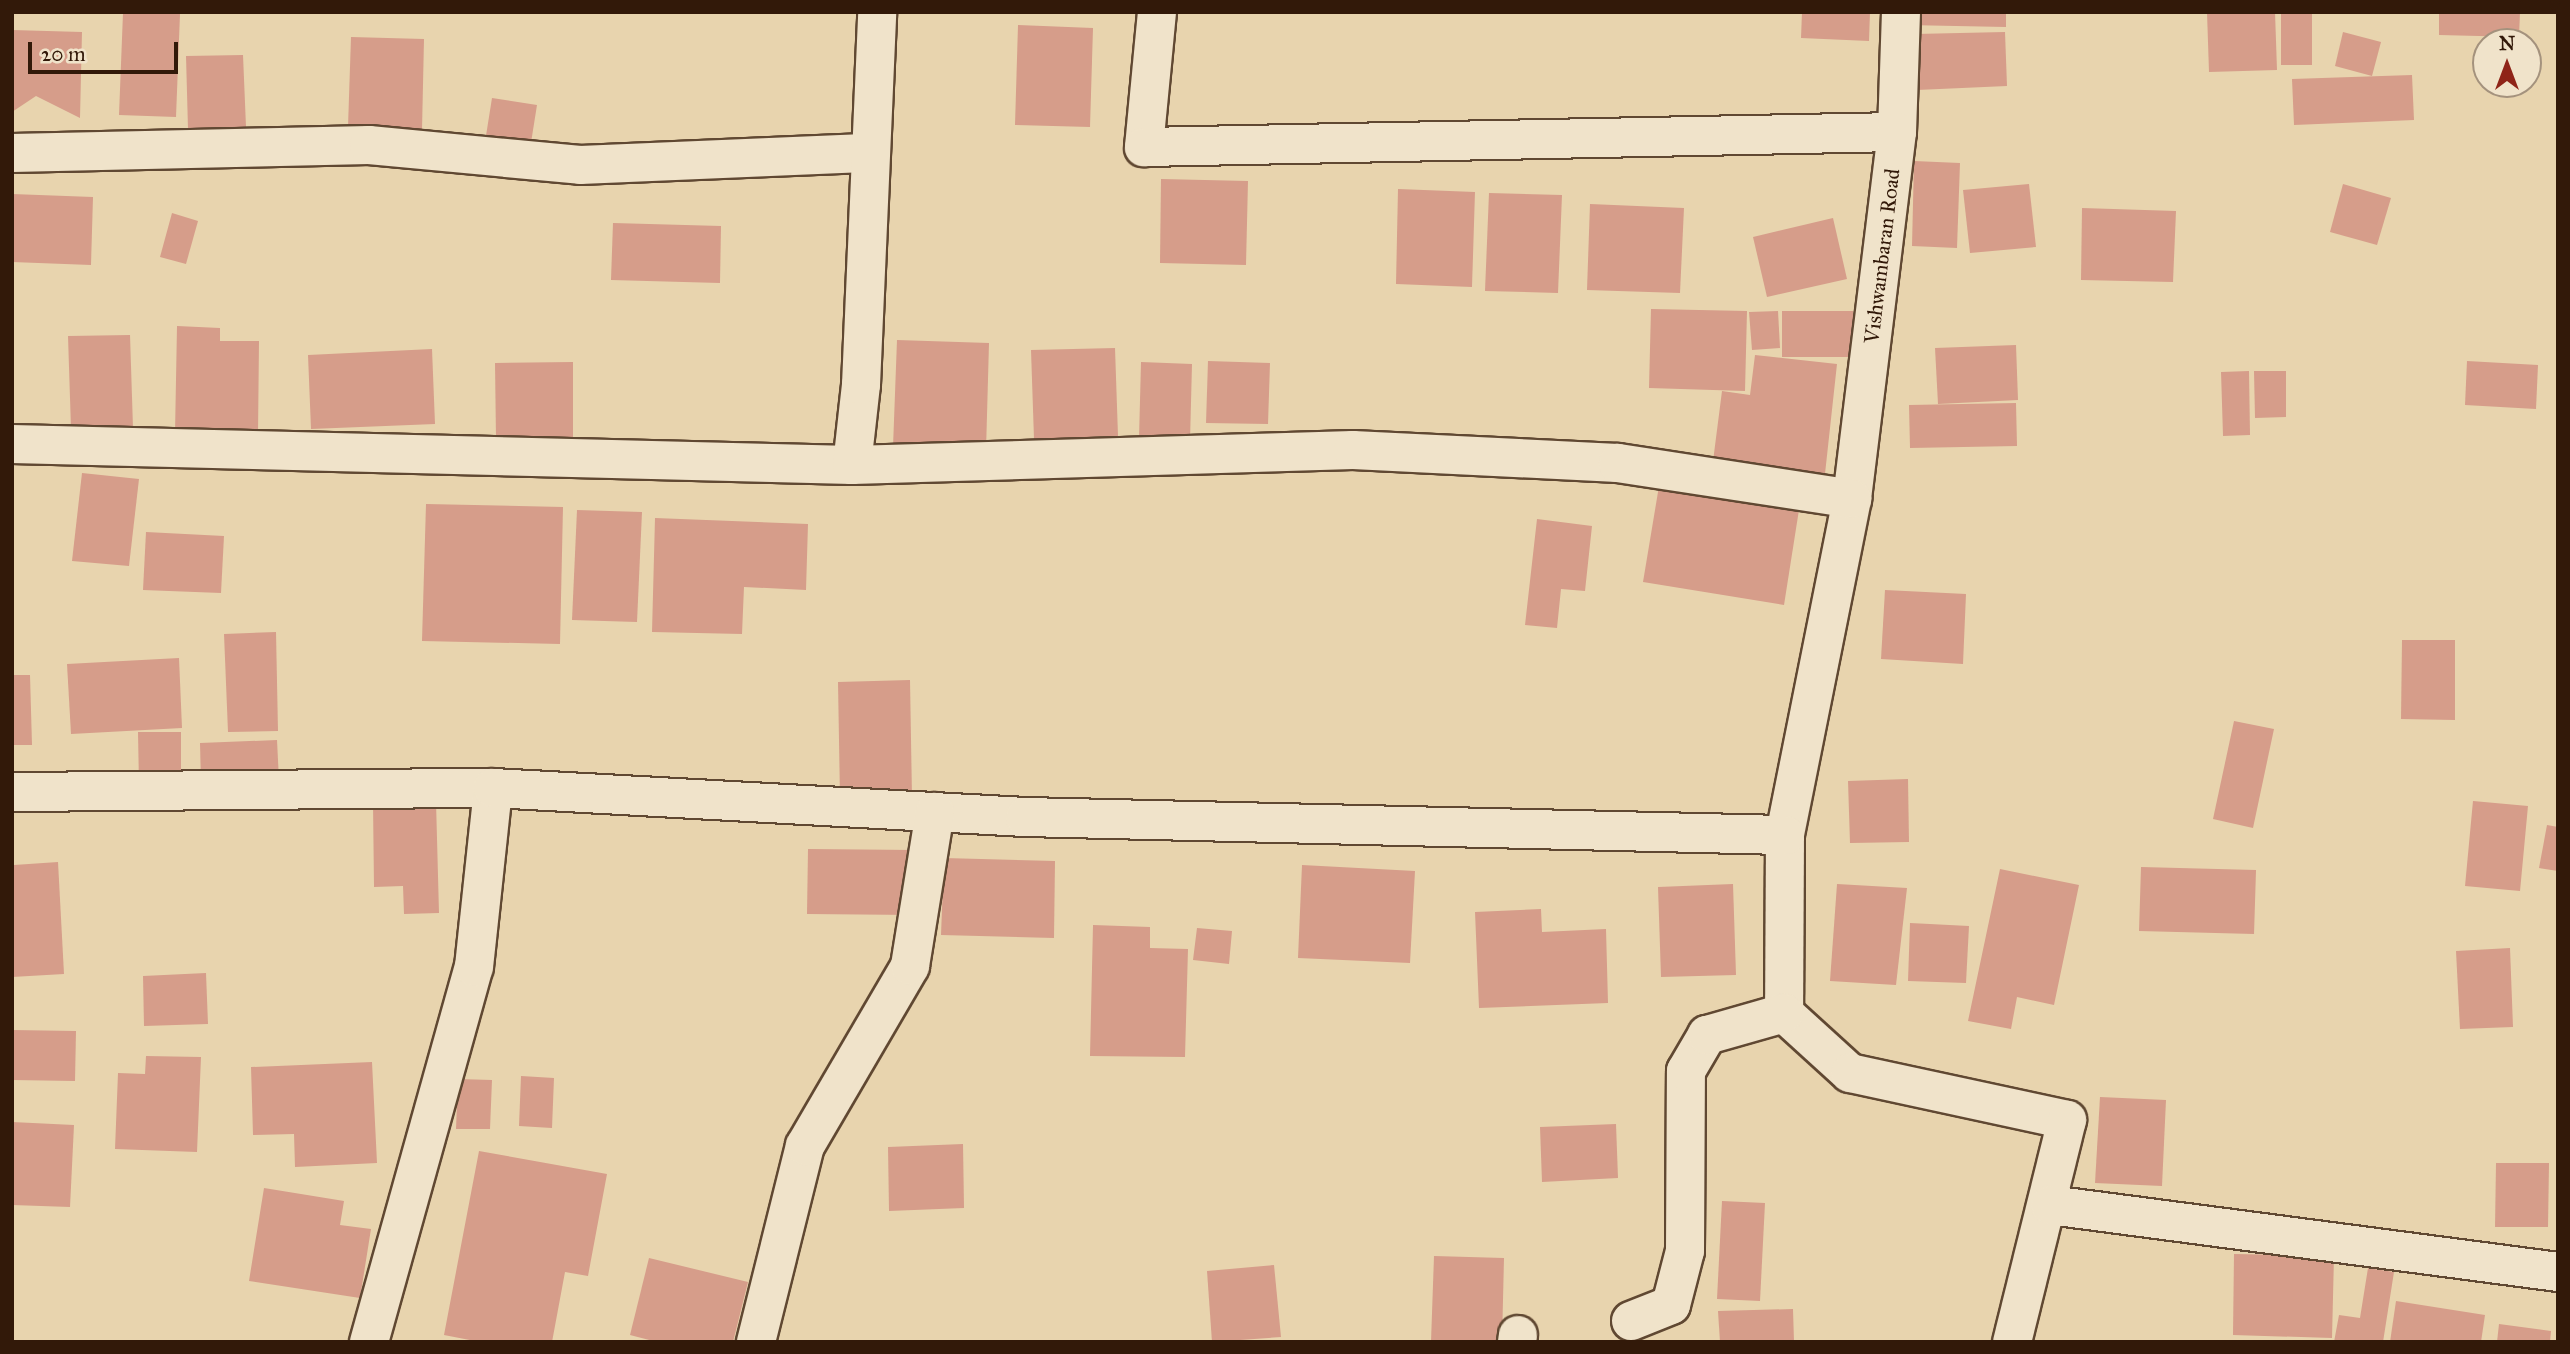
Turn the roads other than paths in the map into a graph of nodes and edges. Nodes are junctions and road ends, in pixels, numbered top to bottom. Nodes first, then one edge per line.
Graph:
1 (877, 12) edge
2 (1157, 12) edge
3 (1901, 12) edge
4 (1897, 132) junction
5 (12, 153) edge
6 (871, 153) junction
7 (12, 444) edge
8 (852, 465) junction
9 (1852, 499) junction
10 (493, 788) junction
11 (12, 792) edge
12 (936, 812) junction
13 (1785, 835) junction
14 (1784, 1013) junction
15 (2050, 1205) junction
16 (2558, 1272) edge
17 (1631, 1321) dead end
18 (369, 1342) edge
19 (756, 1342) edge
20 (2012, 1342) edge

1 - 6 street
2 - 4 street
3 - 4 street, Vishwambaran Road
4 - 9 street, Vishwambaran Road
5 - 6 street
6 - 8 street
7 - 8 street
8 - 9 street
9 - 13 street, Vishwambaran Road
10 - 11 street
10 - 12 street
10 - 18 street
12 - 13 street
12 - 19 street
13 - 14 street, Vishwambaran Road
14 - 15 street
14 - 17 street
15 - 16 street
15 - 20 street

